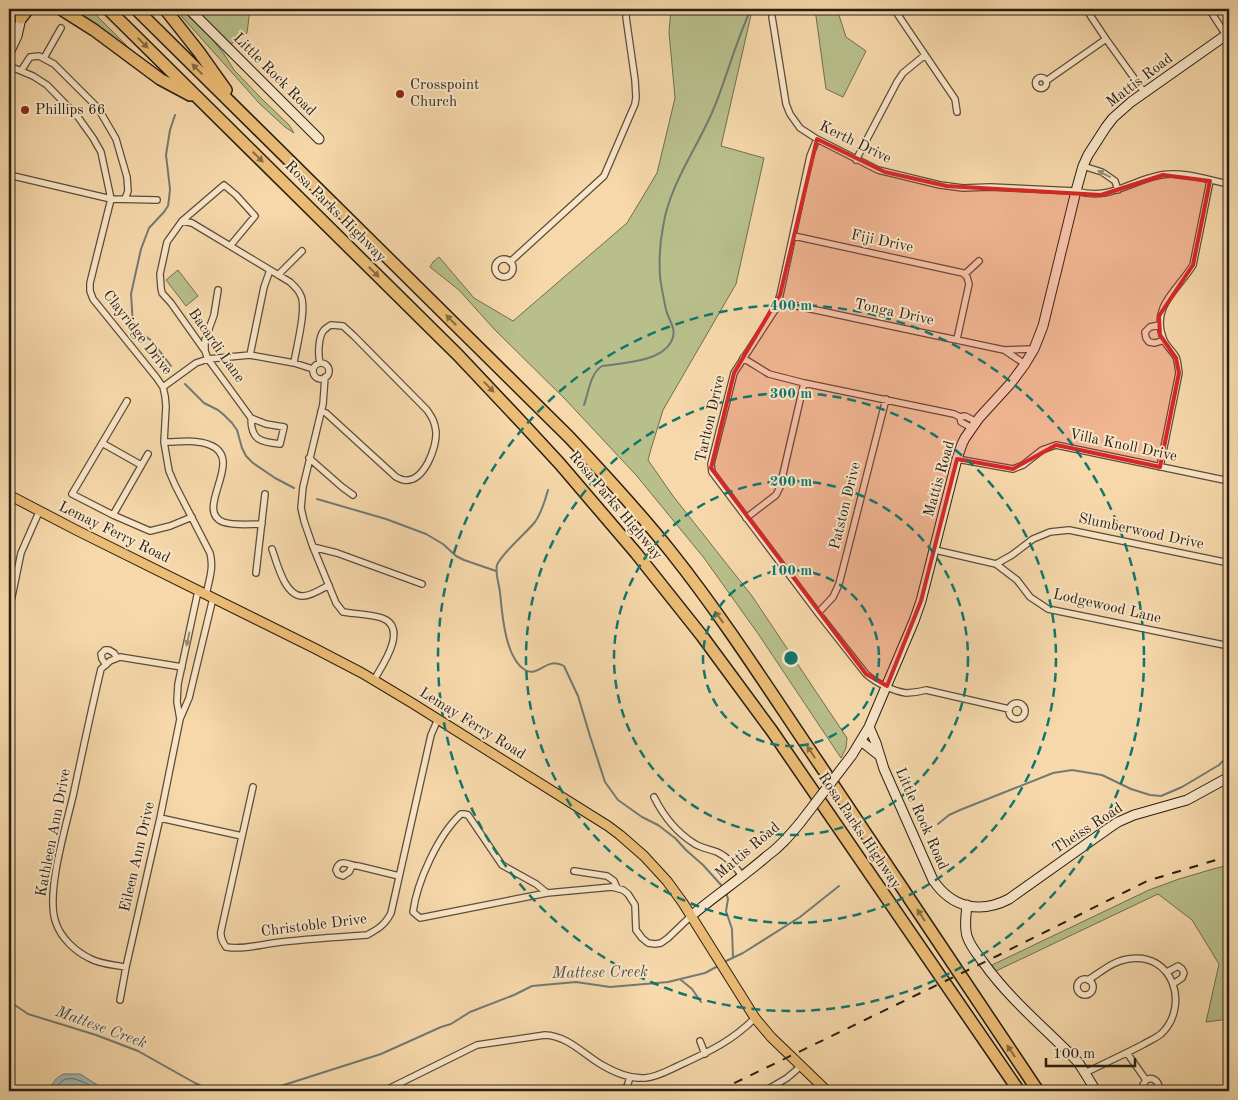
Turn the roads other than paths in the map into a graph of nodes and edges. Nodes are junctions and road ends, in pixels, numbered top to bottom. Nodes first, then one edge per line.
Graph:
1 (61, 9) edge
2 (108, 9) edge
3 (136, 9) edge
4 (165, 9) edge
5 (189, 9) edge
6 (627, 9) edge
7 (894, 9) edge
8 (1086, 9) edge
9 (1209, 9) edge
10 (24, 12) edge
11 (772, 17) dead end
12 (61, 28) dead end
13 (1228, 34) edge
14 (1106, 39) junction
15 (9, 53) edge
16 (925, 55) junction
17 (44, 58) junction
18 (9, 66) edge
19 (21, 71) junction
20 (1046, 81) dead end
21 (1144, 92) junction
22 (203, 103) junction
23 (956, 112) dead end
24 (244, 115) junction
25 (319, 138) dead end
26 (817, 139) junction
27 (856, 160) junction
28 (1083, 166) junction
29 (9, 175) edge
30 (1210, 181) junction
31 (1229, 184) edge
32 (1118, 190) junction
33 (1076, 191) junction
34 (111, 199) junction
35 (125, 199) junction
36 (157, 200) dead end
37 (182, 221) junction
38 (794, 236) junction
39 (230, 246) junction
40 (302, 251) dead end
41 (979, 261) dead end
42 (510, 262) dead end
43 (270, 270) junction
44 (965, 274) junction
45 (278, 275) junction
46 (218, 290) dead end
47 (778, 302) junction
48 (1160, 325) junction
49 (958, 339) junction
50 (1164, 340) junction
51 (1034, 349) junction
52 (1004, 350) junction
53 (205, 351) junction
54 (250, 355) junction
55 (743, 358) junction
56 (208, 359) junction
57 (294, 363) junction
58 (320, 363) junction
59 (1025, 364) junction
60 (313, 369) junction
61 (325, 377) junction
62 (804, 383) junction
63 (163, 387) junction
64 (886, 399) junction
65 (127, 401) dead end
66 (321, 411) junction
67 (251, 418) junction
68 (974, 425) junction
69 (164, 442) junction
70 (102, 443) junction
71 (148, 454) dead end
72 (310, 458) junction
73 (957, 459) junction
74 (141, 465) junction
75 (1160, 467) junction
76 (1229, 481) edge
77 (265, 494) dead end
78 (353, 494) dead end
79 (9, 496) edge
80 (39, 512) junction
81 (113, 515) junction
82 (192, 516) junction
83 (746, 518) junction
84 (262, 524) junction
85 (313, 547) junction
86 (272, 548) dead end
87 (935, 550) junction
88 (1229, 563) edge
89 (996, 564) junction
90 (256, 573) dead end
91 (422, 584) dead end
92 (329, 585) junction
93 (206, 595) junction
94 (10, 604) edge
95 (9, 611) edge
96 (818, 613) junction
97 (1229, 646) edge
98 (117, 658) junction
99 (106, 665) junction
100 (182, 667) junction
101 (374, 680) junction
102 (887, 686) junction
103 (1009, 709) dead end
104 (180, 719) junction
105 (438, 719) junction
106 (869, 727) junction
107 (861, 741) junction
108 (880, 756) junction
109 (1229, 777) edge
110 (253, 787) dead end
111 (654, 797) dead end
112 (160, 818) junction
113 (242, 836) junction
114 (352, 866) dead end
115 (574, 871) dead end
116 (399, 876) junction
117 (742, 876) junction
118 (617, 888) junction
119 (546, 894) junction
120 (967, 905) junction
121 (692, 916) junction
122 (126, 967) junction
123 (1167, 972) junction
124 (1088, 980) dead end
125 (1173, 984) junction
126 (120, 1000) dead end
127 (755, 1018) junction
128 (700, 1041) dead end
129 (1127, 1053) junction
130 (705, 1054) junction
131 (801, 1066) junction
132 (1086, 1073) junction
133 (630, 1076) junction
134 (1146, 1080) junction
135 (384, 1091) edge
136 (618, 1091) edge
137 (765, 1091) edge
138 (827, 1091) edge
139 (1019, 1091) edge
140 (1038, 1091) edge
141 (1096, 1091) edge
142 (1144, 1091) edge
143 (1158, 1091) edge

1 - 22 highway
2 -> 22 highway, Rosa Parks Highway
24 -> 3 highway, Rosa Parks Highway
4 - 24 highway
5 - 25 main road, Little Rock Road
6 - 42 street
7 - 16 street
8 - 14 street
9 - 13 street
10 - 15 main road
11 - 26 street, Kerth Drive
12 - 17 street
13 - 21 main road, Mattis Road
14 - 20 street
14 - 21 street
16 - 23 street
16 - 27 street
17 - 19 street
17 - 35 street
18 - 19 street, Clayridge Drive
19 - 34 street, Clayridge Drive
21 - 28 main road, Mattis Road
22 -> 139 highway, Rosa Parks Highway
140 -> 24 highway, Rosa Parks Highway
26 - 27 street, Kerth Drive
26 - 38 street, Tarlton Drive
27 - 33 street, Kerth Drive
32 -> 28 street
28 - 33 main road, Mattis Road
29 - 34 street
30 - 31 street, Kerth Drive
30 - 32 street, Kerth Drive
30 - 48 street
32 - 33 street, Kerth Drive
33 - 51 main road, Mattis Road
34 - 35 street
34 - 63 street, Clayridge Drive
35 - 36 street
37 - 39 street
37 - 39 street
37 - 53 street, Bacardi Lane
38 - 44 street, Fiji Drive
38 - 47 street, Tarlton Drive
39 - 43 street
40 - 45 street
41 - 44 street
43 - 45 street
43 - 54 street
44 - 49 street
45 - 57 street
46 - 53 street
47 - 49 street, Tonga Drive
47 - 55 street, Tarlton Drive
48 - 50 street
48 - 50 street
49 - 52 street, Tonga Drive
50 - 75 street
51 - 52 street, Tonga Drive
51 - 59 main road, Mattis Road
52 - 59 street, Tonga Drive
53 - 56 street, Bacardi Lane
54 - 56 street
54 - 57 street
55 - 62 street
55 - 83 street, Tarlton Drive
56 - 63 street
56 - 67 street, Bacardi Lane
57 - 60 street
58 - 60 street
58 - 61 street
58 - 66 street
59 - 68 main road, Mattis Road
60 - 61 street
61 - 66 street
62 - 64 street
62 - 83 street
63 - 69 street, Clayridge Drive
64 - 68 street
64 - 96 street, Patston Drive
65 - 70 street
66 - 72 street
67 - 67 street, Bacardi Lane
68 - 73 main road, Mattis Road
69 - 82 street, Clayridge Drive
69 - 84 street
70 - 74 street
70 - 81 street
71 - 74 street
72 - 78 street
72 - 85 street
73 - 75 street, Villa Knoll Drive
73 - 87 main road, Mattis Road
74 - 81 street
75 - 76 street, Villa Knoll Drive
77 - 84 street
79 - 80 main road, Lemay Ferry Road
80 - 93 main road, Lemay Ferry Road
80 - 94 street
81 - 82 street
82 - 93 street, Clayridge Drive
83 - 96 street, Tarlton Drive
84 - 90 street
85 - 91 street
85 - 92 street
86 - 92 street
87 - 89 street, Lodgewood Lane
87 - 102 main road, Mattis Road
88 - 89 street, Slumberwood Drive
89 - 97 street, Lodgewood Lane
92 - 101 street
93 -> 100 street, Eileen Ann Drive
93 - 101 main road, Lemay Ferry Road
93 - 104 street, Eileen Ann Drive
94 - 95 street
96 - 102 street, Tarlton Drive
98 - 99 street
98 - 99 street, Kathleen Ann Drive
98 - 100 street, Kathleen Ann Drive
99 - 122 street, Kathleen Ann Drive
100 - 104 street, Eileen Ann Drive
101 - 105 main road, Lemay Ferry Road
102 - 103 street, Tarlton Drive
102 - 106 main road, Mattis Road
104 - 112 street, Eileen Ann Drive
105 - 116 street, Christoble Drive
105 - 121 main road, Lemay Ferry Road
106 - 107 main road, Mattis Road
106 - 108 main road
107 - 108 main road, Little Rock Road
107 - 117 main road, Mattis Road, bridge
108 - 120 main road, Little Rock Road
109 - 120 main road, Theiss Road
110 - 113 street, Christoble Drive
111 - 117 street
112 - 113 street
112 - 122 street, Eileen Ann Drive
113 - 116 street, Christoble Drive
114 - 116 street
115 - 118 street
117 - 121 main road, Mattis Road
118 - 119 street
118 - 121 street
119 - 119 street
120 - 132 main road
121 - 127 main road, Lemay Ferry Road
122 - 126 street, Eileen Ann Drive
123 - 124 street
123 - 125 street
123 - 125 street
125 - 129 street
127 - 130 street
127 - 131 main road, Lemay Ferry Road
128 - 130 street
129 - 132 street
129 - 134 street
130 - 133 street
131 - 137 street
131 - 138 main road, Lemay Ferry Road
132 - 141 main road
133 - 135 street
133 - 136 street
134 - 142 street
134 - 143 street

